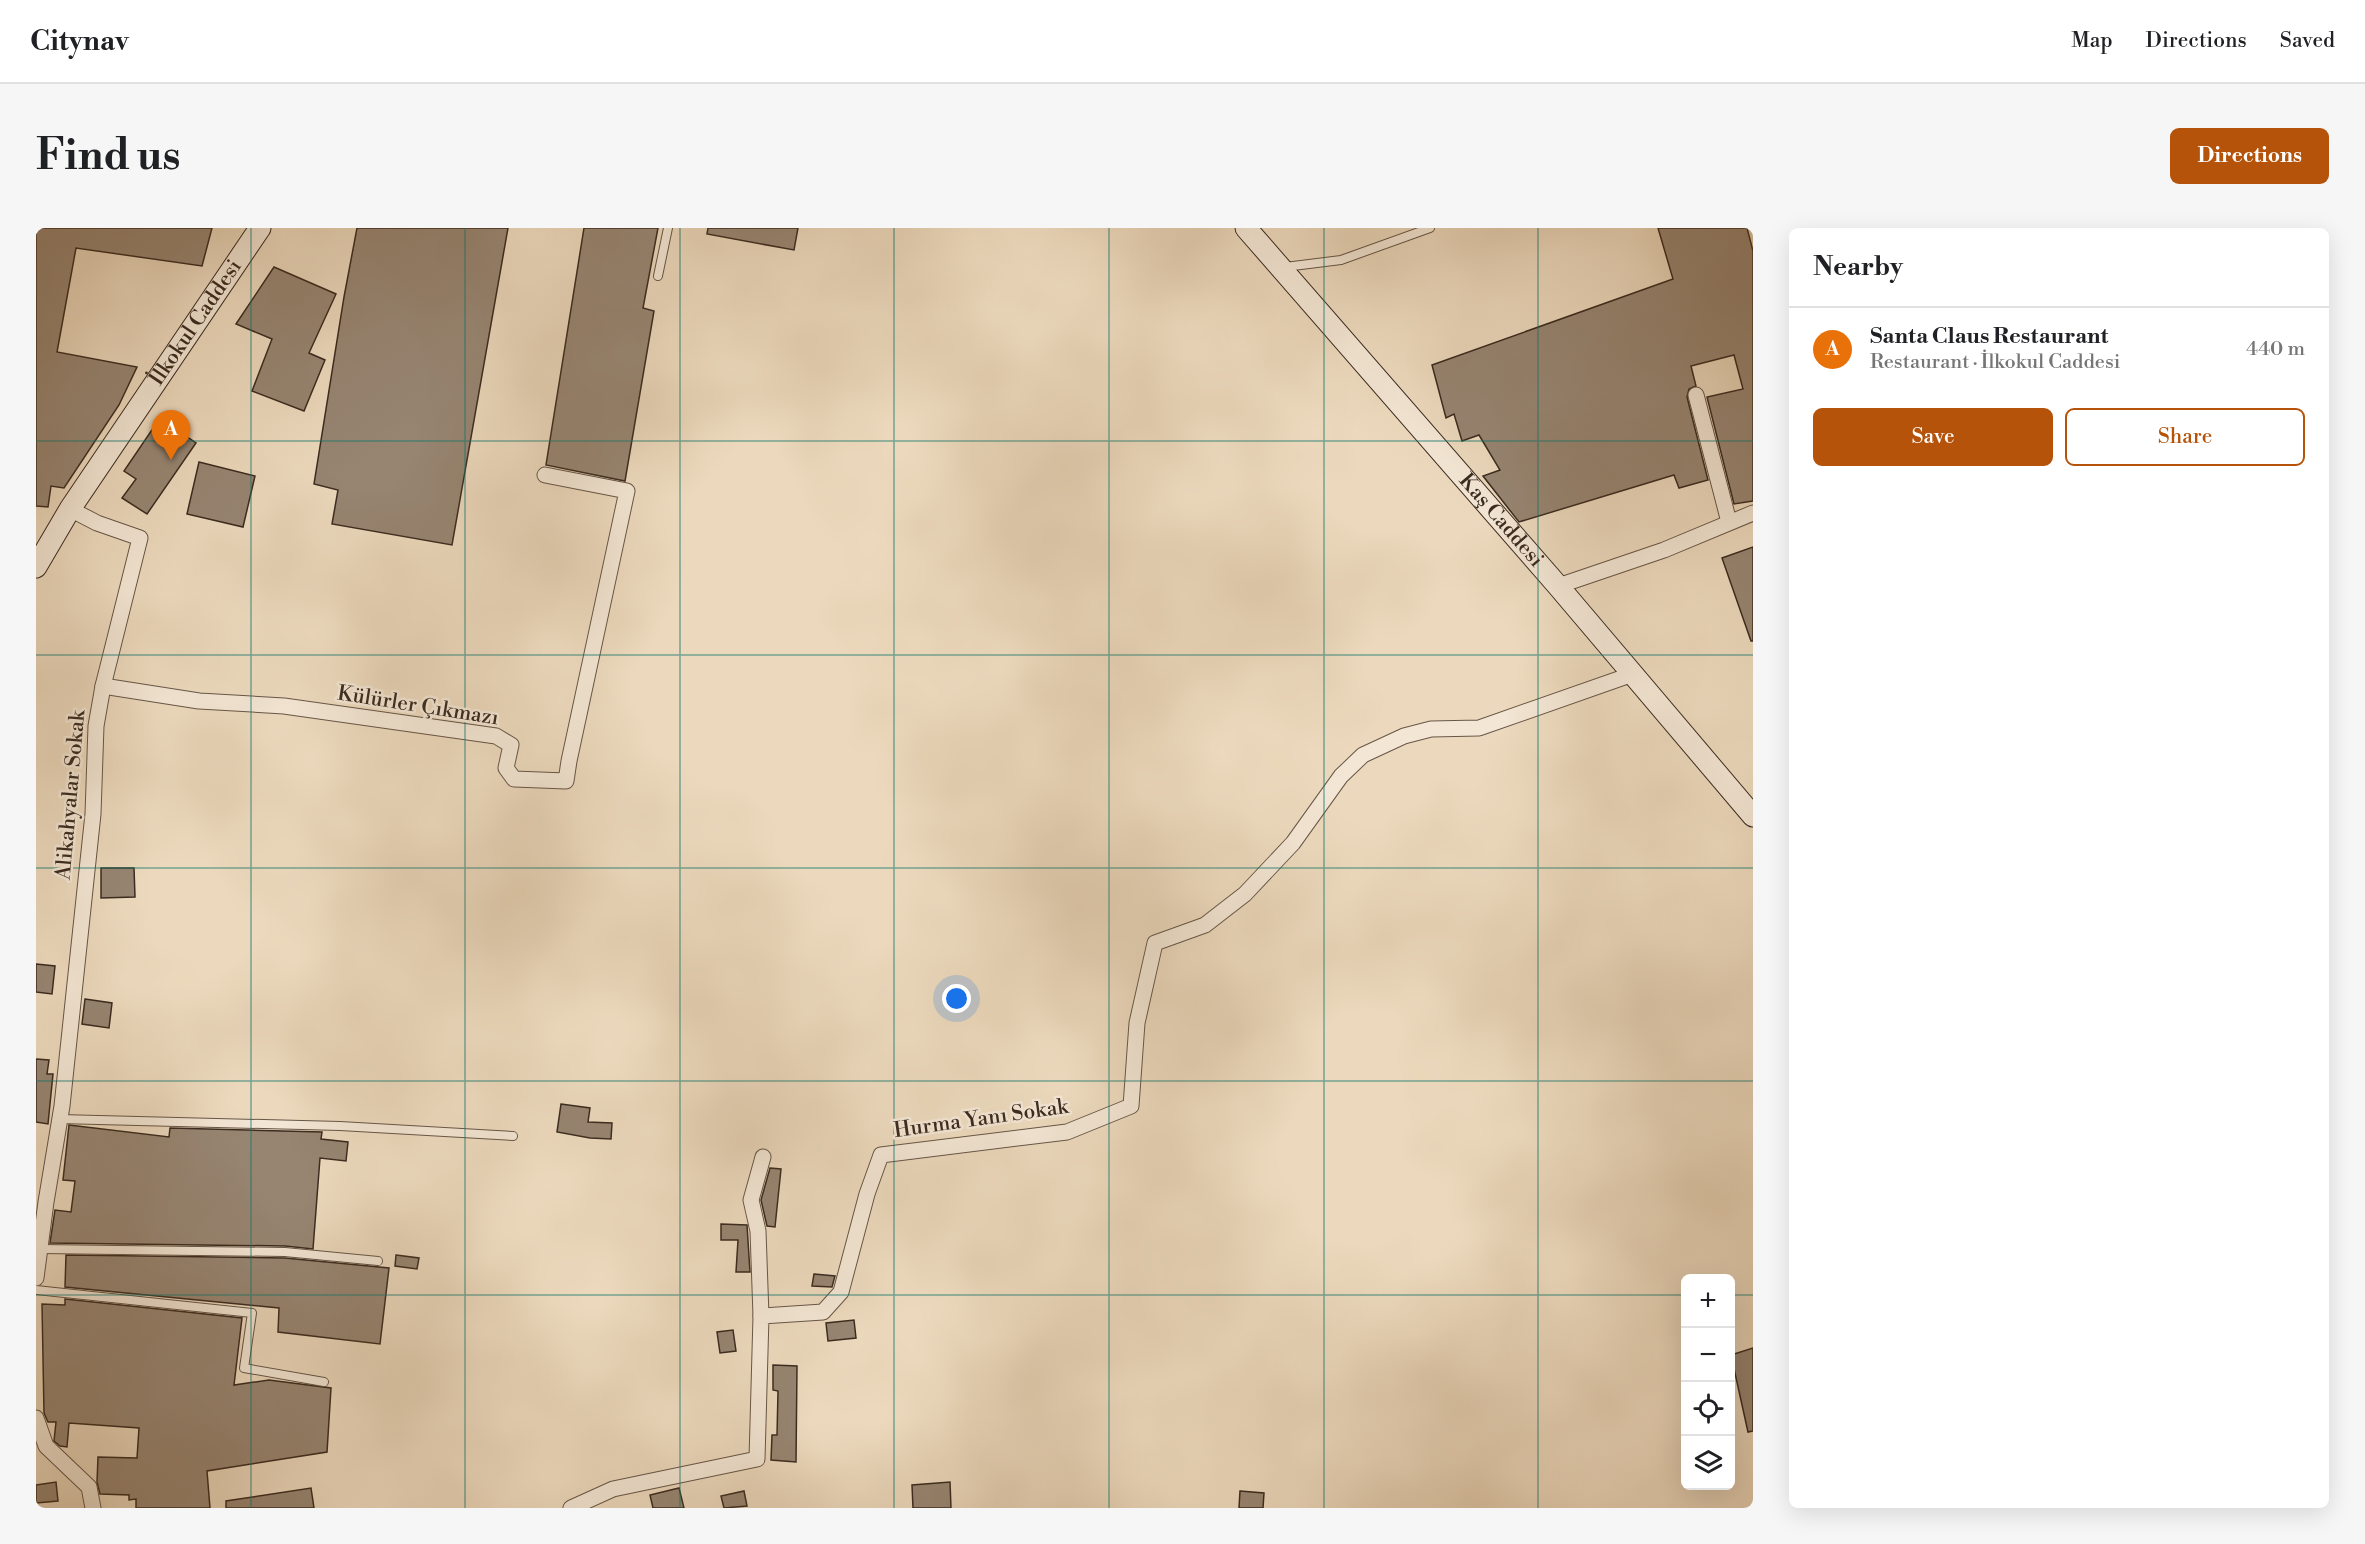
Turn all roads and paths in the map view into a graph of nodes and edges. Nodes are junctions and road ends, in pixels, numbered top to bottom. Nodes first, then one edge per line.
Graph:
1 (260, 228) edge
2 (668, 228) edge
3 (1246, 228) edge
4 (1430, 228) edge
5 (1280, 268) junction
6 (658, 276) dead end
7 (1696, 395) dead end
8 (544, 475) dead end
9 (70, 508) junction
10 (1753, 513) edge
11 (1729, 522) junction
12 (44, 537) edge
13 (36, 567) edge
14 (1558, 586) junction
15 (1633, 674) junction
16 (102, 686) junction
17 (1753, 816) edge
18 (59, 1119) junction
19 (513, 1136) dead end
20 (762, 1157) dead end
21 (40, 1249) junction
22 (378, 1261) dead end
23 (36, 1278) edge
24 (36, 1290) edge
25 (761, 1316) junction
26 (324, 1382) dead end
27 (36, 1418) edge
28 (93, 1508) edge
29 (571, 1508) edge

1 - 9 street, İlkokul Caddesi
2 - 6 lane
3 - 5 street, Kaş Caddesi
4 - 5 lane
5 - 14 street, Kaş Caddesi
7 - 11 street
8 - 16 street, Külürler Çıkmazı
9 - 12 street, İlkokul Caddesi
9 - 16 street, Alikahyalar Sokak
10 - 11 street
11 - 14 street
12 - 13 street, İlkokul Caddesi
14 - 15 street, Kaş Caddesi
15 - 17 street, Kaş Caddesi
15 - 25 street, Hurma Yanı Sokak
16 - 18 street, Alikahyalar Sokak
18 - 19 lane
18 - 21 street, Alikahyalar Sokak
20 - 25 street
21 - 22 lane
21 - 23 street, Alikahyalar Sokak
24 - 26 lane
25 - 29 street
27 - 28 street

